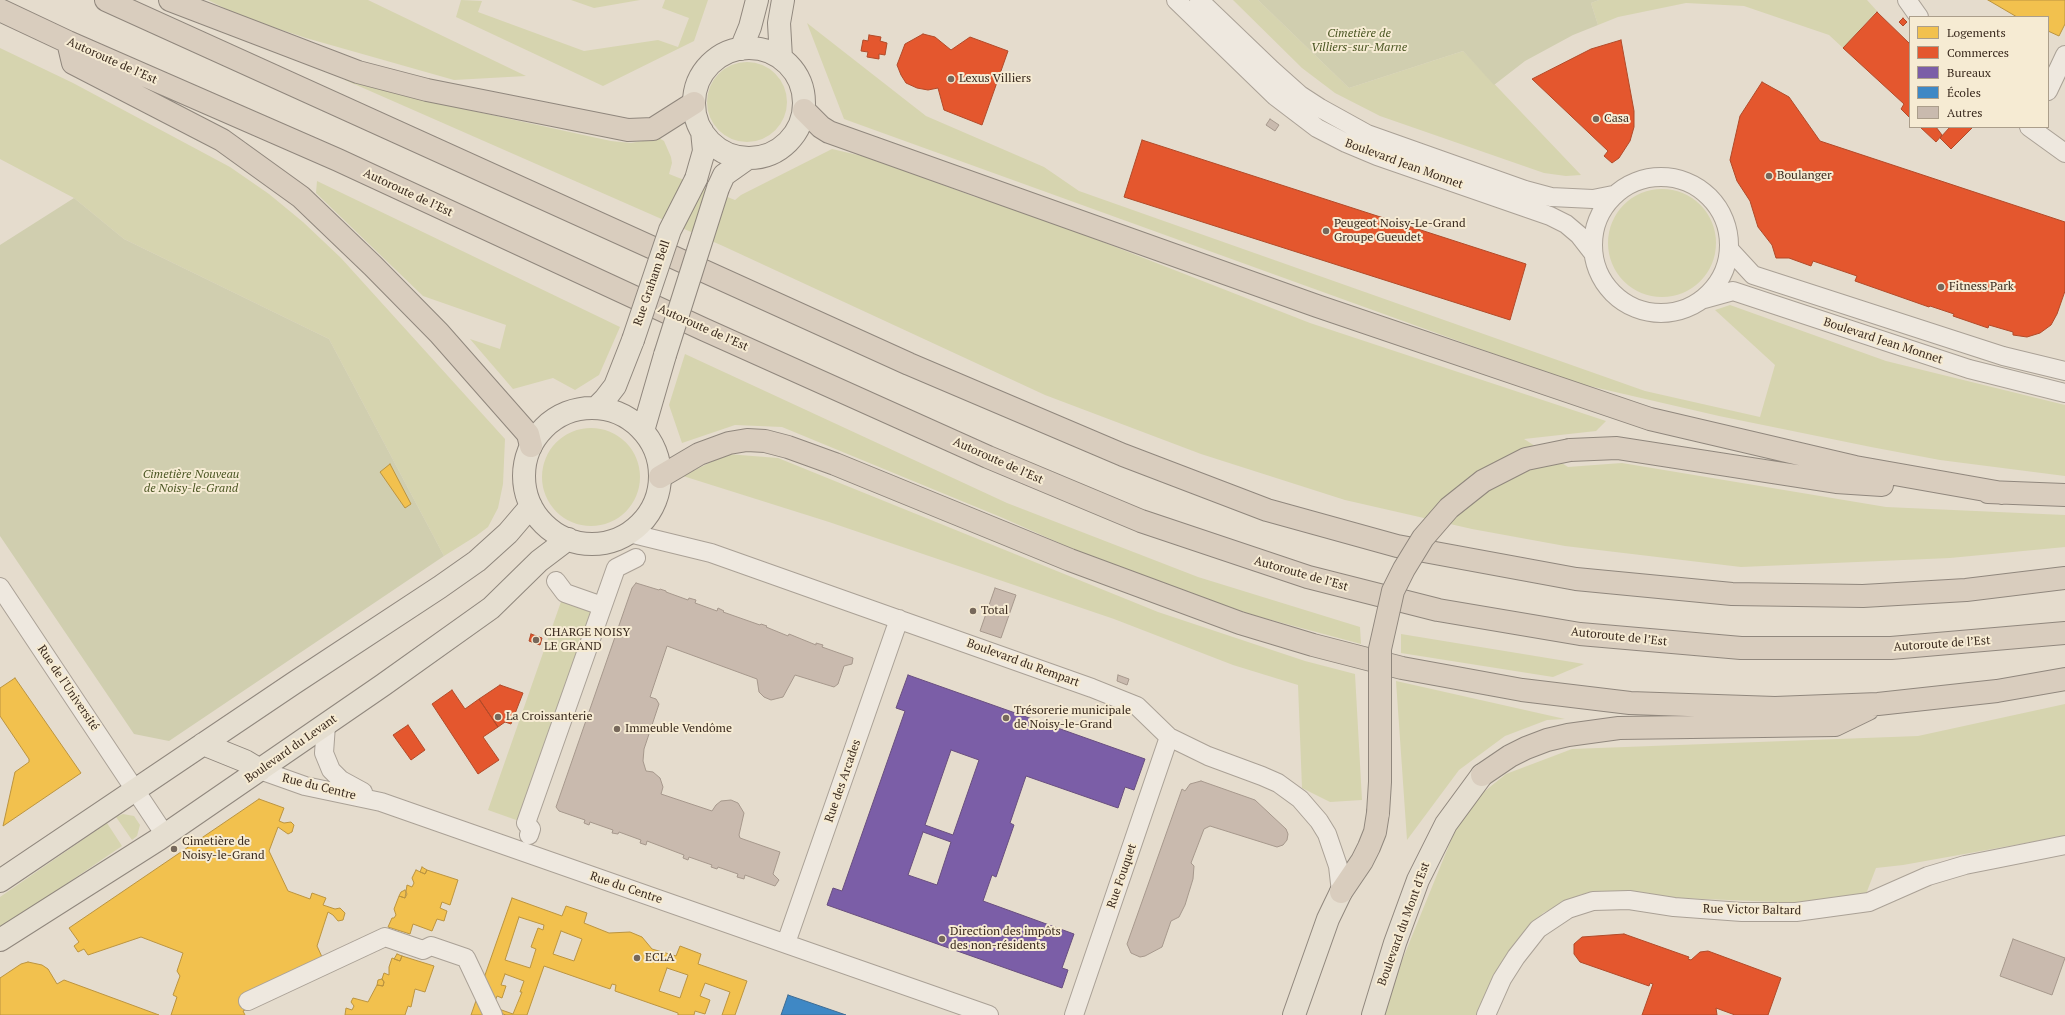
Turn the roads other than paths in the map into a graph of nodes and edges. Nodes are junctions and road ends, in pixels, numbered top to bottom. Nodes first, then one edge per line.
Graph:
1 (106, 0) edge
2 (170, 0) edge
3 (757, 0) edge
4 (783, 0) edge
5 (1176, 0) edge
6 (1199, 0) edge
7 (1908, 0) edge
8 (0, 10) edge
9 (1919, 16) edge
10 (68, 42) junction
11 (741, 48) junction
12 (2065, 55) edge
13 (781, 58) junction
14 (2049, 89) edge
15 (694, 103) junction
16 (804, 110) junction
17 (2031, 128) edge
18 (702, 131) junction
19 (2065, 153) edge
20 (748, 158) junction
21 (1613, 195) junction
22 (1730, 249) junction
23 (1593, 253) junction
24 (1703, 299) junction
25 (2065, 371) edge
26 (2065, 393) edge
27 (596, 408) junction
28 (643, 431) junction
29 (531, 446) junction
30 (660, 477) junction
31 (2002, 493) junction
32 (2065, 496) edge
33 (531, 506) junction
34 (629, 533) junction
35 (568, 539) junction
36 (636, 558) dead end
37 (2065, 578) edge
38 (556, 582) dead end
39 (0, 587) edge
40 (602, 606) junction
41 (899, 619) junction
42 (2065, 633) edge
43 (2065, 679) edge
44 (1878, 704) junction
45 (326, 725) junction
46 (1169, 737) junction
47 (202, 744) junction
48 (260, 770) junction
49 (1482, 775) joint
50 (136, 789) junction
51 (381, 802) junction
52 (166, 835) junction
53 (529, 835) dead end
54 (2065, 845) edge
55 (0, 881) edge
56 (1341, 892) junction
57 (0, 940) edge
58 (786, 944) junction
59 (248, 1001) dead end
60 (485, 1007) edge
61 (989, 1015) edge
62 (1074, 1015) edge
63 (1294, 1015) edge
64 (1373, 1015) edge
65 (1486, 1015) edge

1 - 37 highway
2 - 15 highway
3 - 11 main road
4 - 13 main road
5 - 23 street, Boulevard Jean Monnet
6 - 21 street, Boulevard Jean Monnet
7 - 9 street
8 - 10 highway, Autoroute de l’Est
10 - 29 highway
10 - 42 highway, Autoroute de l’Est
11 - 13 main road, Rue Graham Bell
11 - 15 main road, Rue Graham Bell
12 - 14 street
13 - 16 main road, Rue Graham Bell
15 - 18 main road, Rue Graham Bell
16 - 20 main road, Rue Graham Bell
16 - 31 highway
17 - 19 street
18 - 20 main road, Rue Graham Bell
18 - 27 main road, Rue Graham Bell, bridge
20 - 28 main road, Rue Graham Bell, bridge
21 - 22 street, Boulevard Jean Monnet
21 - 23 street, Boulevard Jean Monnet
22 - 24 street, Boulevard Jean Monnet
22 - 25 street, Boulevard Jean Monnet
23 - 24 street, Boulevard Jean Monnet
24 - 26 street, Boulevard Jean Monnet
27 - 28 main road
27 - 29 main road
28 - 30 main road
29 - 33 main road
30 - 34 main road
30 - 44 highway
31 - 32 highway
31 - 56 highway, bridge
33 - 35 main road
33 - 47 main road
34 - 35 main road
34 - 41 street, Boulevard du Rempart
35 - 45 main road, Boulevard du Levant
36 - 40 street
38 - 40 street
39 - 50 street, Rue de l'Université
40 - 53 street
41 - 46 street, Boulevard du Rempart
41 - 58 street, Rue des Arcades
43 - 44 highway
44 - 49 highway
45 - 48 main road, Boulevard du Levant
45 - 51 street
46 - 56 street, Boulevard du Rempart
46 - 62 street, Rue Fouquet
47 - 48 main road
47 - 50 main road
48 - 51 street, Rue du Centre
48 - 52 main road, Boulevard du Levant
49 - 64 main road, Boulevard du Mont d'Est
50 - 52 street, Rue de l'Université
50 - 55 main road
51 - 58 street, Rue du Centre
52 - 57 main road, Boulevard du Levant
54 - 65 street, Rue Victor Baltard
56 - 63 main road
58 - 61 street, Rue du Centre
59 - 60 street

